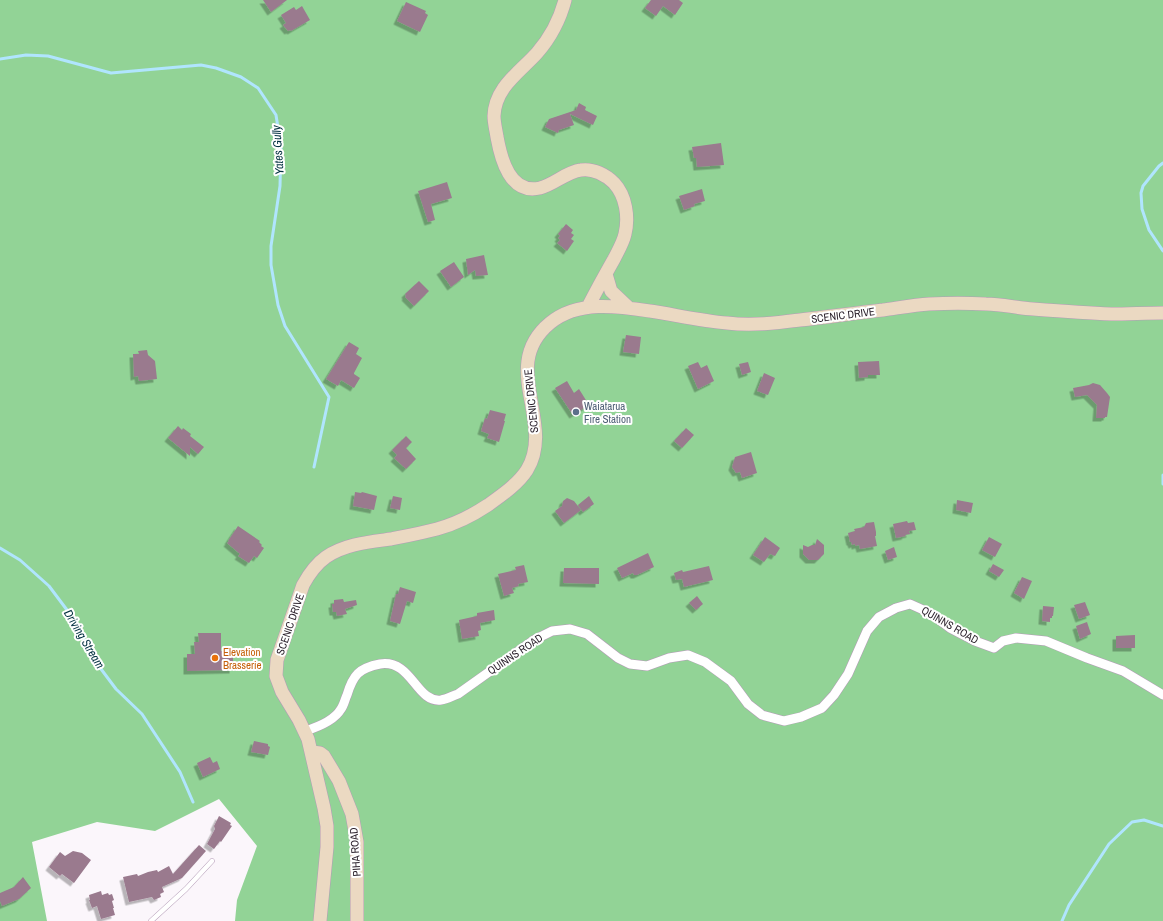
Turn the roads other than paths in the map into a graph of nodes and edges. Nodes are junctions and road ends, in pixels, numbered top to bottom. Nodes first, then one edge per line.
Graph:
1 (565, 0) edge
2 (606, 274) junction
3 (588, 307) junction
4 (629, 308) junction
5 (1163, 313) edge
6 (1163, 695) edge
7 (305, 731) junction
8 (312, 752) junction
9 (212, 861) dead end
10 (151, 921) edge
11 (320, 921) edge
12 (357, 921) edge

1 - 2 main road
2 - 3 main road
2 - 4 main road
3 - 4 main road, SCENIC DRIVE
3 - 7 main road, SCENIC DRIVE
4 - 5 main road, SCENIC DRIVE
6 - 7 street, QUINNS ROAD
7 - 8 main road, SCENIC DRIVE
8 - 11 main road, SCENIC DRIVE
8 - 12 main road, PIHA ROAD
9 - 10 lane

